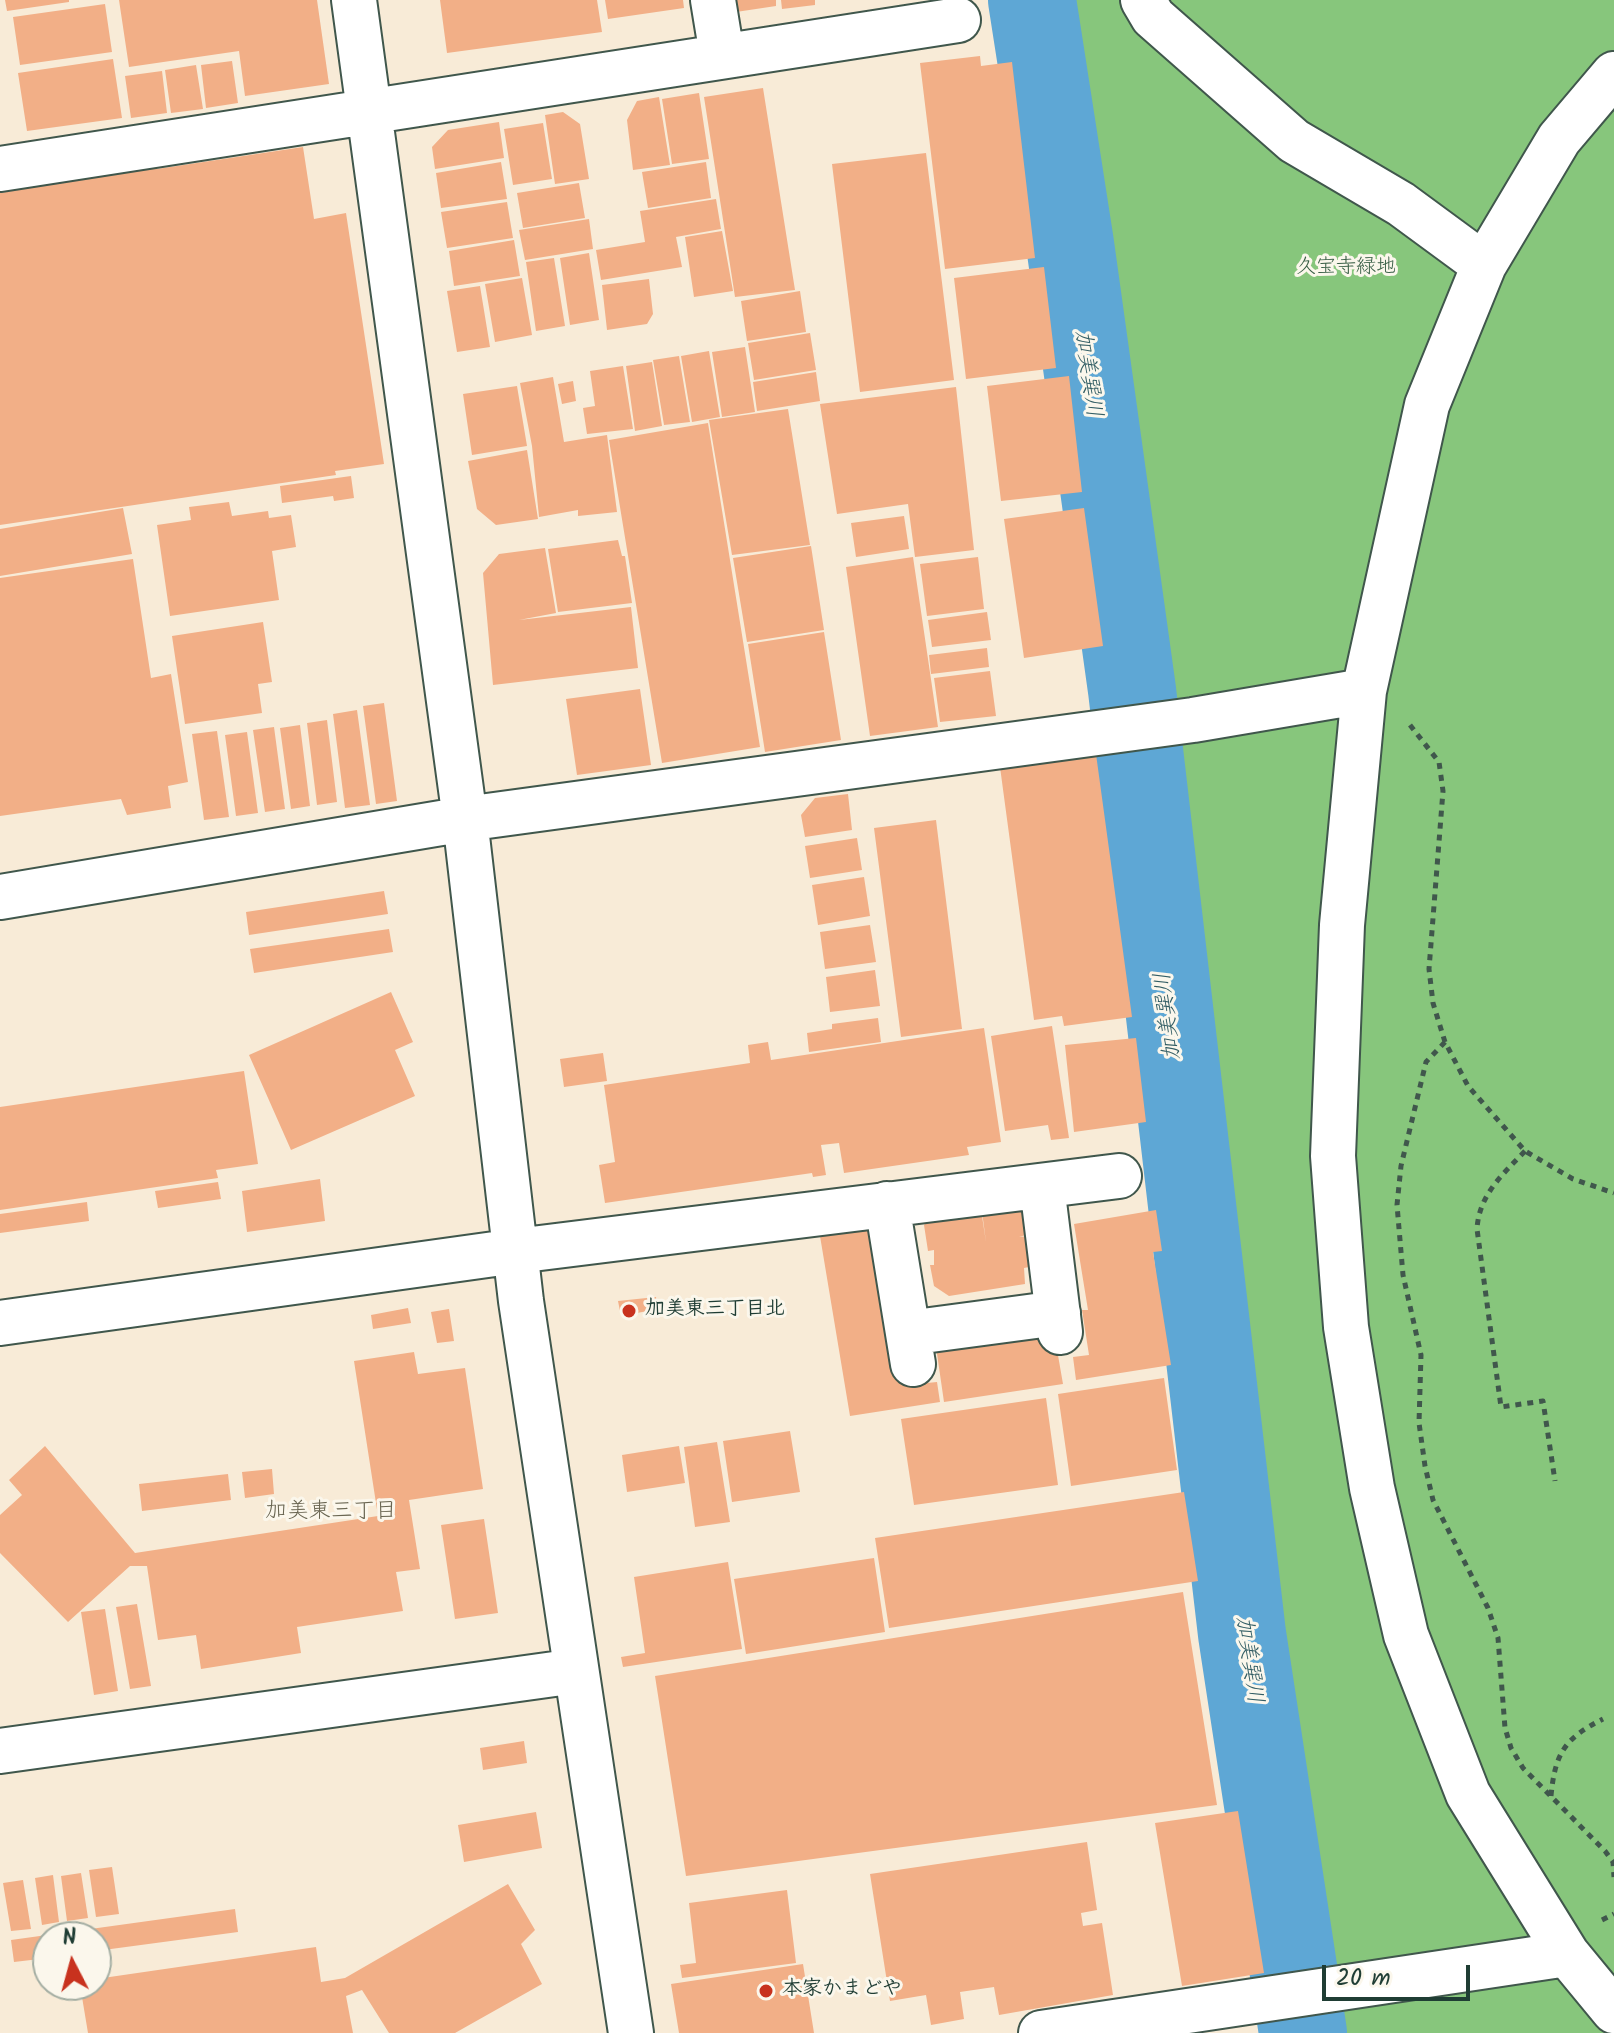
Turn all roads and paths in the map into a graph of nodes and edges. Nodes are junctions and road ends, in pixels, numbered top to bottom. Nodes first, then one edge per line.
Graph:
1 (354, 0) edge
2 (713, 0) edge
3 (1143, 0) edge
4 (958, 20) dead end
5 (722, 55) junction
6 (1614, 74) edge
7 (371, 111) junction
8 (1, 161) edge
9 (1484, 265) junction
10 (1364, 691) junction
11 (465, 819) junction
12 (0, 897) edge
13 (1445, 1042) junction
14 (1525, 1151) junction
15 (1119, 1176) dead end
16 (1042, 1186) junction
17 (1614, 1193) edge
18 (887, 1204) junction
19 (516, 1251) junction
20 (0, 1323) edge
21 (1555, 1481) dead end
22 (576, 1671) junction
23 (1603, 1719) dead end
24 (0, 1751) edge
25 (1551, 1797) junction
26 (1614, 1877) edge
27 (1567, 1954) junction
28 (1614, 2011) edge
29 (631, 2033) edge
30 (1041, 2033) edge

1 - 7 street
2 - 5 street
3 - 9 street
4 - 5 street
5 - 7 street
6 - 9 street
7 - 8 street
7 - 11 street
9 - 10 street
10 - 11 street
10 - 13 path
10 - 27 street
11 - 12 street
11 - 19 street
13 - 14 path
13 - 25 path
14 - 17 path
14 - 21 path
15 - 16 street
16 - 18 street
16 - 18 street
18 - 19 street
19 - 20 street
19 - 22 street
22 - 24 street
22 - 29 street
23 - 25 path
25 - 26 path
27 - 28 street
27 - 30 street

